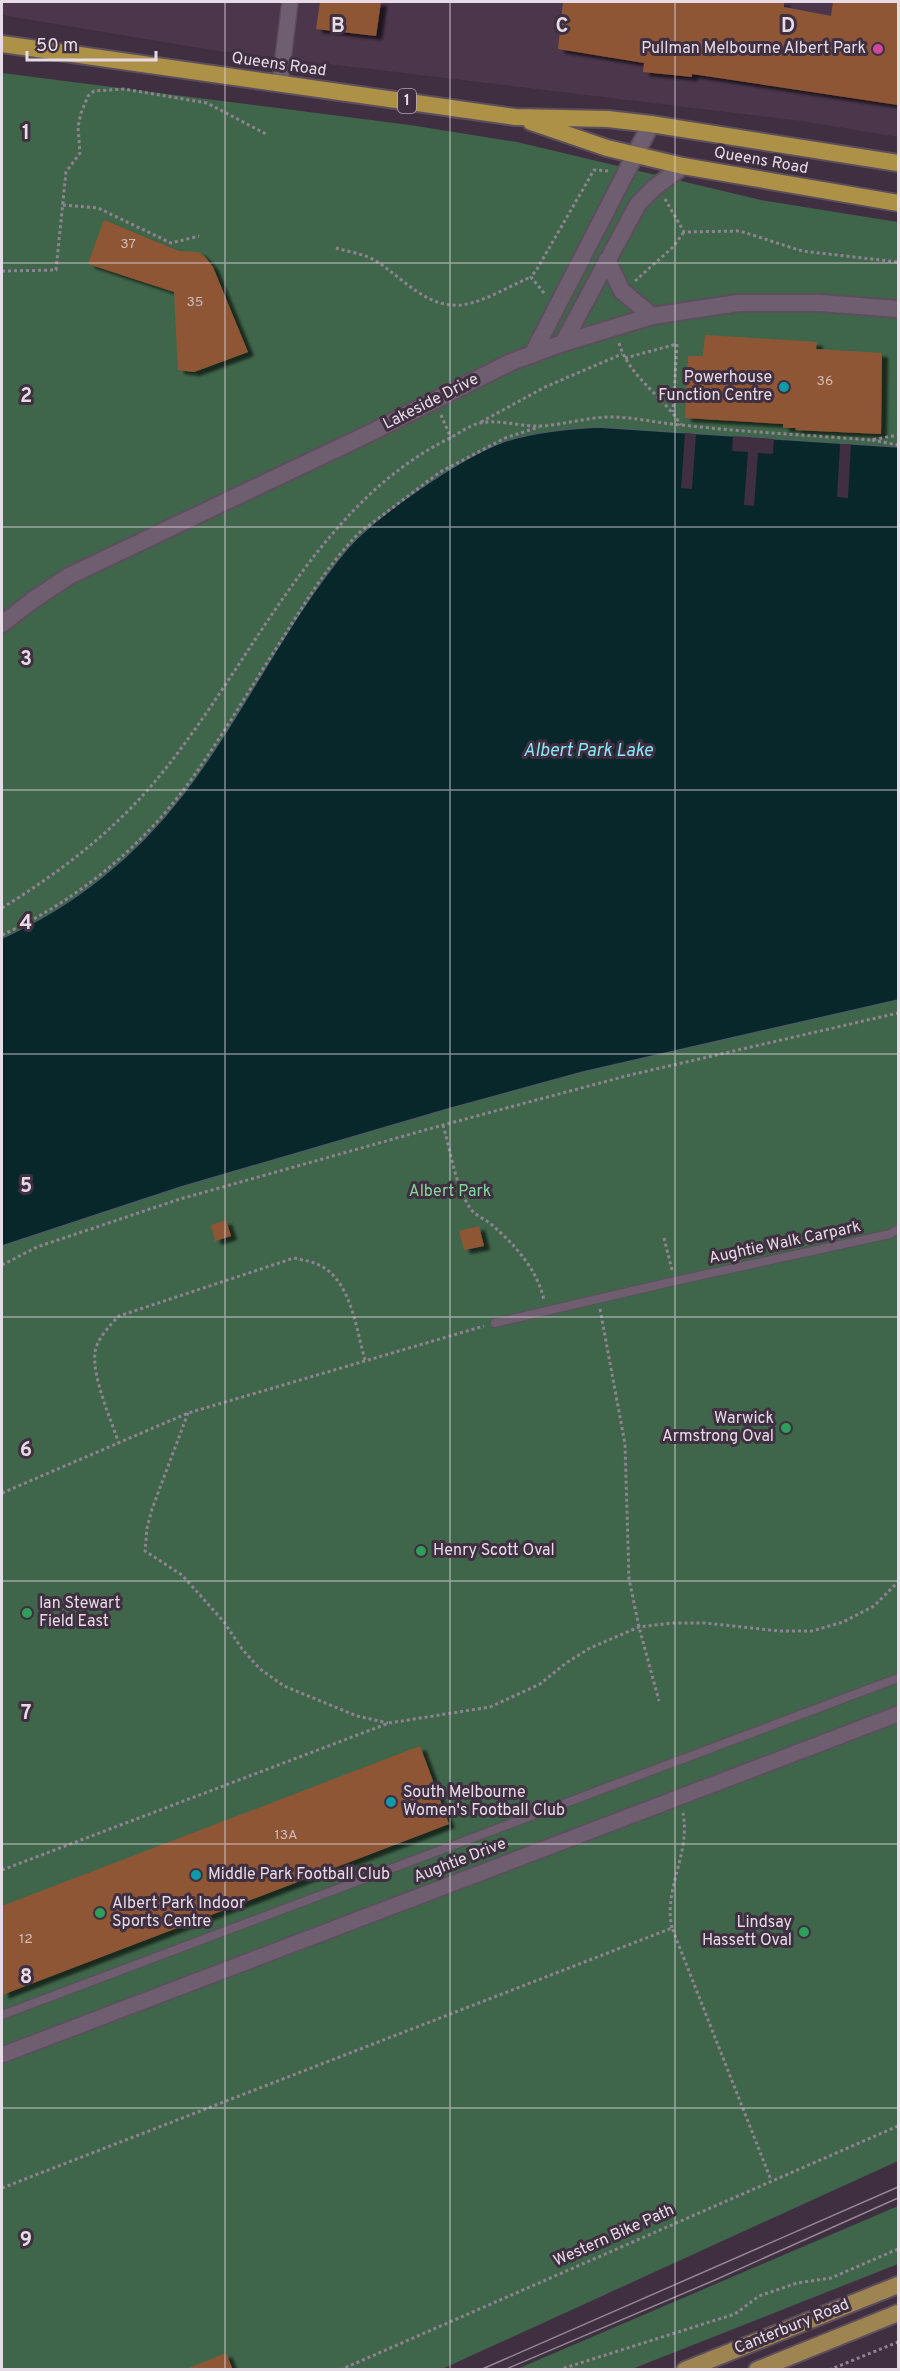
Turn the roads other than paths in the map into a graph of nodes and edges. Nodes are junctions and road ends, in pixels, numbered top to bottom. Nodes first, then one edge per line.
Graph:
1 (290, 2) edge
2 (2, 44) edge
3 (280, 83) junction
4 (516, 117) junction
5 (651, 124) junction
6 (636, 154) junction
7 (898, 163) edge
8 (683, 166) junction
9 (898, 203) edge
10 (607, 260) junction
11 (898, 309) edge
12 (652, 316) junction
13 (563, 343) junction
14 (532, 355) junction
15 (2, 624) edge
16 (898, 1229) edge
17 (495, 1323) road end
18 (898, 1678) edge
19 (898, 1714) edge
20 (2, 2015) edge
21 (2, 2055) edge
22 (898, 2285) edge
23 (898, 2313) edge
24 (685, 2370) edge
25 (757, 2370) edge

1 - 3 street
2 - 3 highway, Queens Road / 1
3 - 4 highway, Queens Road / 1
4 - 5 highway, Queens Road / 1
4 - 6 highway, Queens Road / 1
5 - 6 street
5 - 7 highway, Queens Road / 1
6 - 8 highway, Queens Road / 1
6 - 14 street
8 - 9 highway, Queens Road / 1
8 - 10 street
10 - 12 street
10 - 13 street
11 - 12 street, Lakeside Drive
12 - 13 street, Lakeside Drive
13 - 14 street, Lakeside Drive
14 - 15 street, Lakeside Drive
16 - 17 lane, Aughtie Walk Carpark
18 - 20 lane
19 - 21 street, Aughtie Drive
22 - 24 main road, Canterbury Road
23 - 25 main road, Canterbury Road

